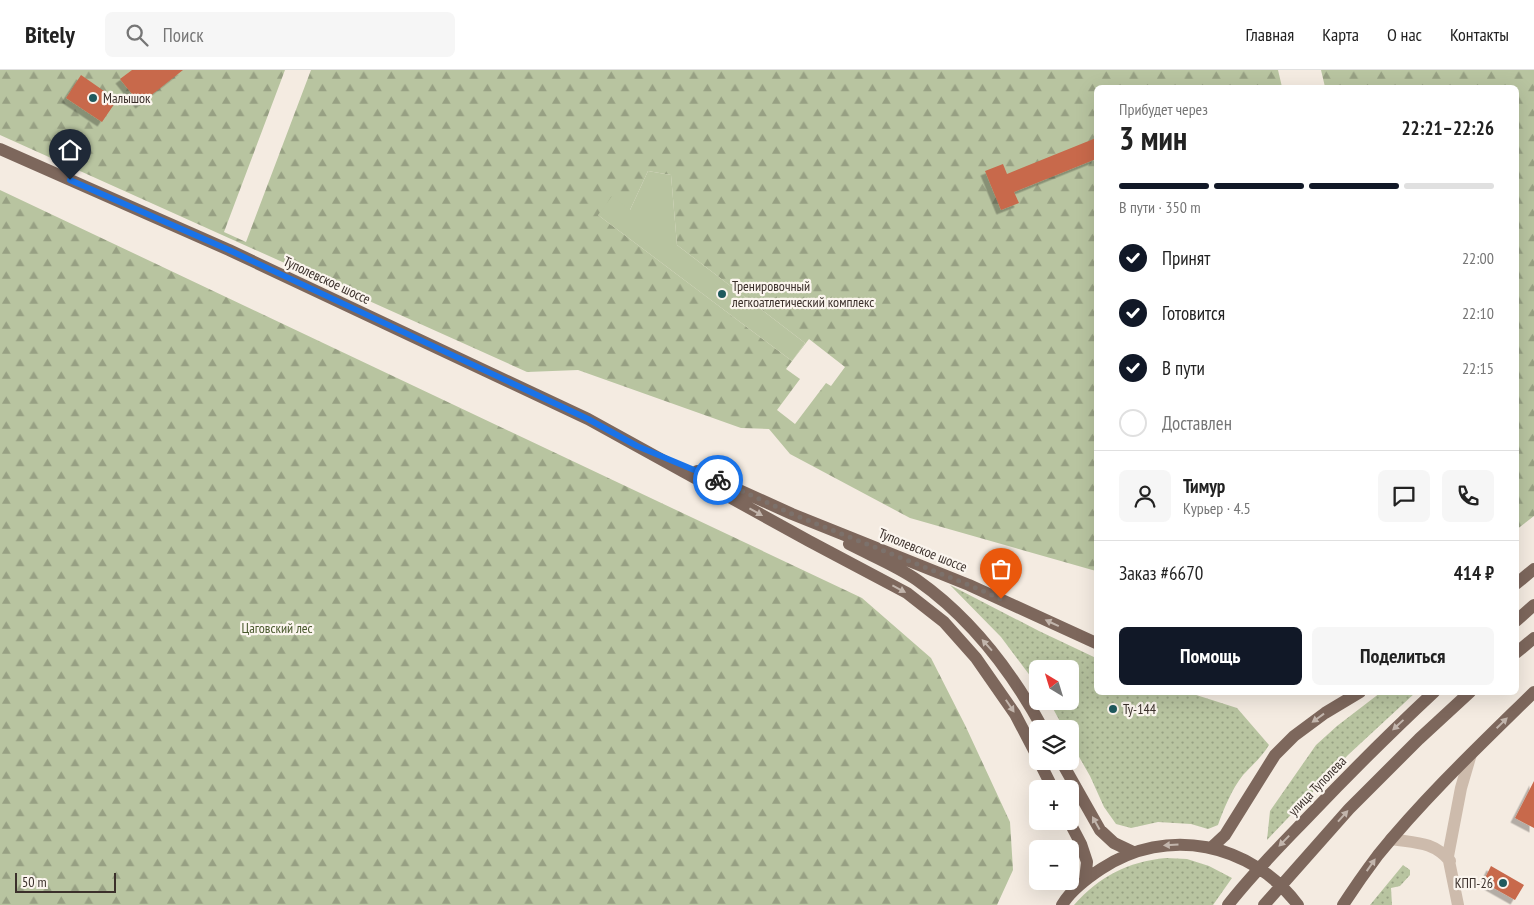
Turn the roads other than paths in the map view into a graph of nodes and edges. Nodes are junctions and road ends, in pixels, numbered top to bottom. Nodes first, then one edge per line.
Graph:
1 (0, 149) edge
2 (637, 446) junction
3 (792, 514) junction
4 (1534, 569) edge
5 (1519, 582) edge
6 (1534, 605) edge
7 (1519, 618) edge
8 (1534, 638) edge
9 (1094, 642) edge
10 (1519, 650) edge
11 (1534, 692) edge
12 (1355, 695) edge
13 (1431, 695) edge
14 (1467, 695) edge
15 (1038, 720) edge
16 (1029, 742) edge
17 (1471, 754) junction
18 (1066, 770) edge
19 (1074, 830) edge
20 (1391, 840) junction
21 (1211, 848) junction
22 (1133, 852) junction
23 (1450, 861) junction
24 (1085, 880) junction
25 (1062, 905) edge
26 (1228, 905) edge
27 (1264, 905) edge
28 (1298, 905) edge
29 (1343, 905) edge
30 (1458, 905) edge

1 - 2 main road, Туполевское шоссе
2 - 3 main road, Туполевское шоссе
2 -> 16 main road, Туполевское шоссе
9 -> 3 main road, Туполевское шоссе
15 -> 3 main road, Туполевское шоссе
4 - 5 main road
6 - 7 main road
8 - 10 main road
17 -> 11 main road
12 -> 21 main road
13 -> 26 main road, улица Туполева
27 -> 14 main road
17 - 20 main road
17 - 23 street
22 -> 18 main road
19 - 24 main road
20 - 23 street
29 -> 20 main road
21 -> 22 main road
21 - 28 main road
22 - 24 main road
23 - 30 street
24 - 25 main road

